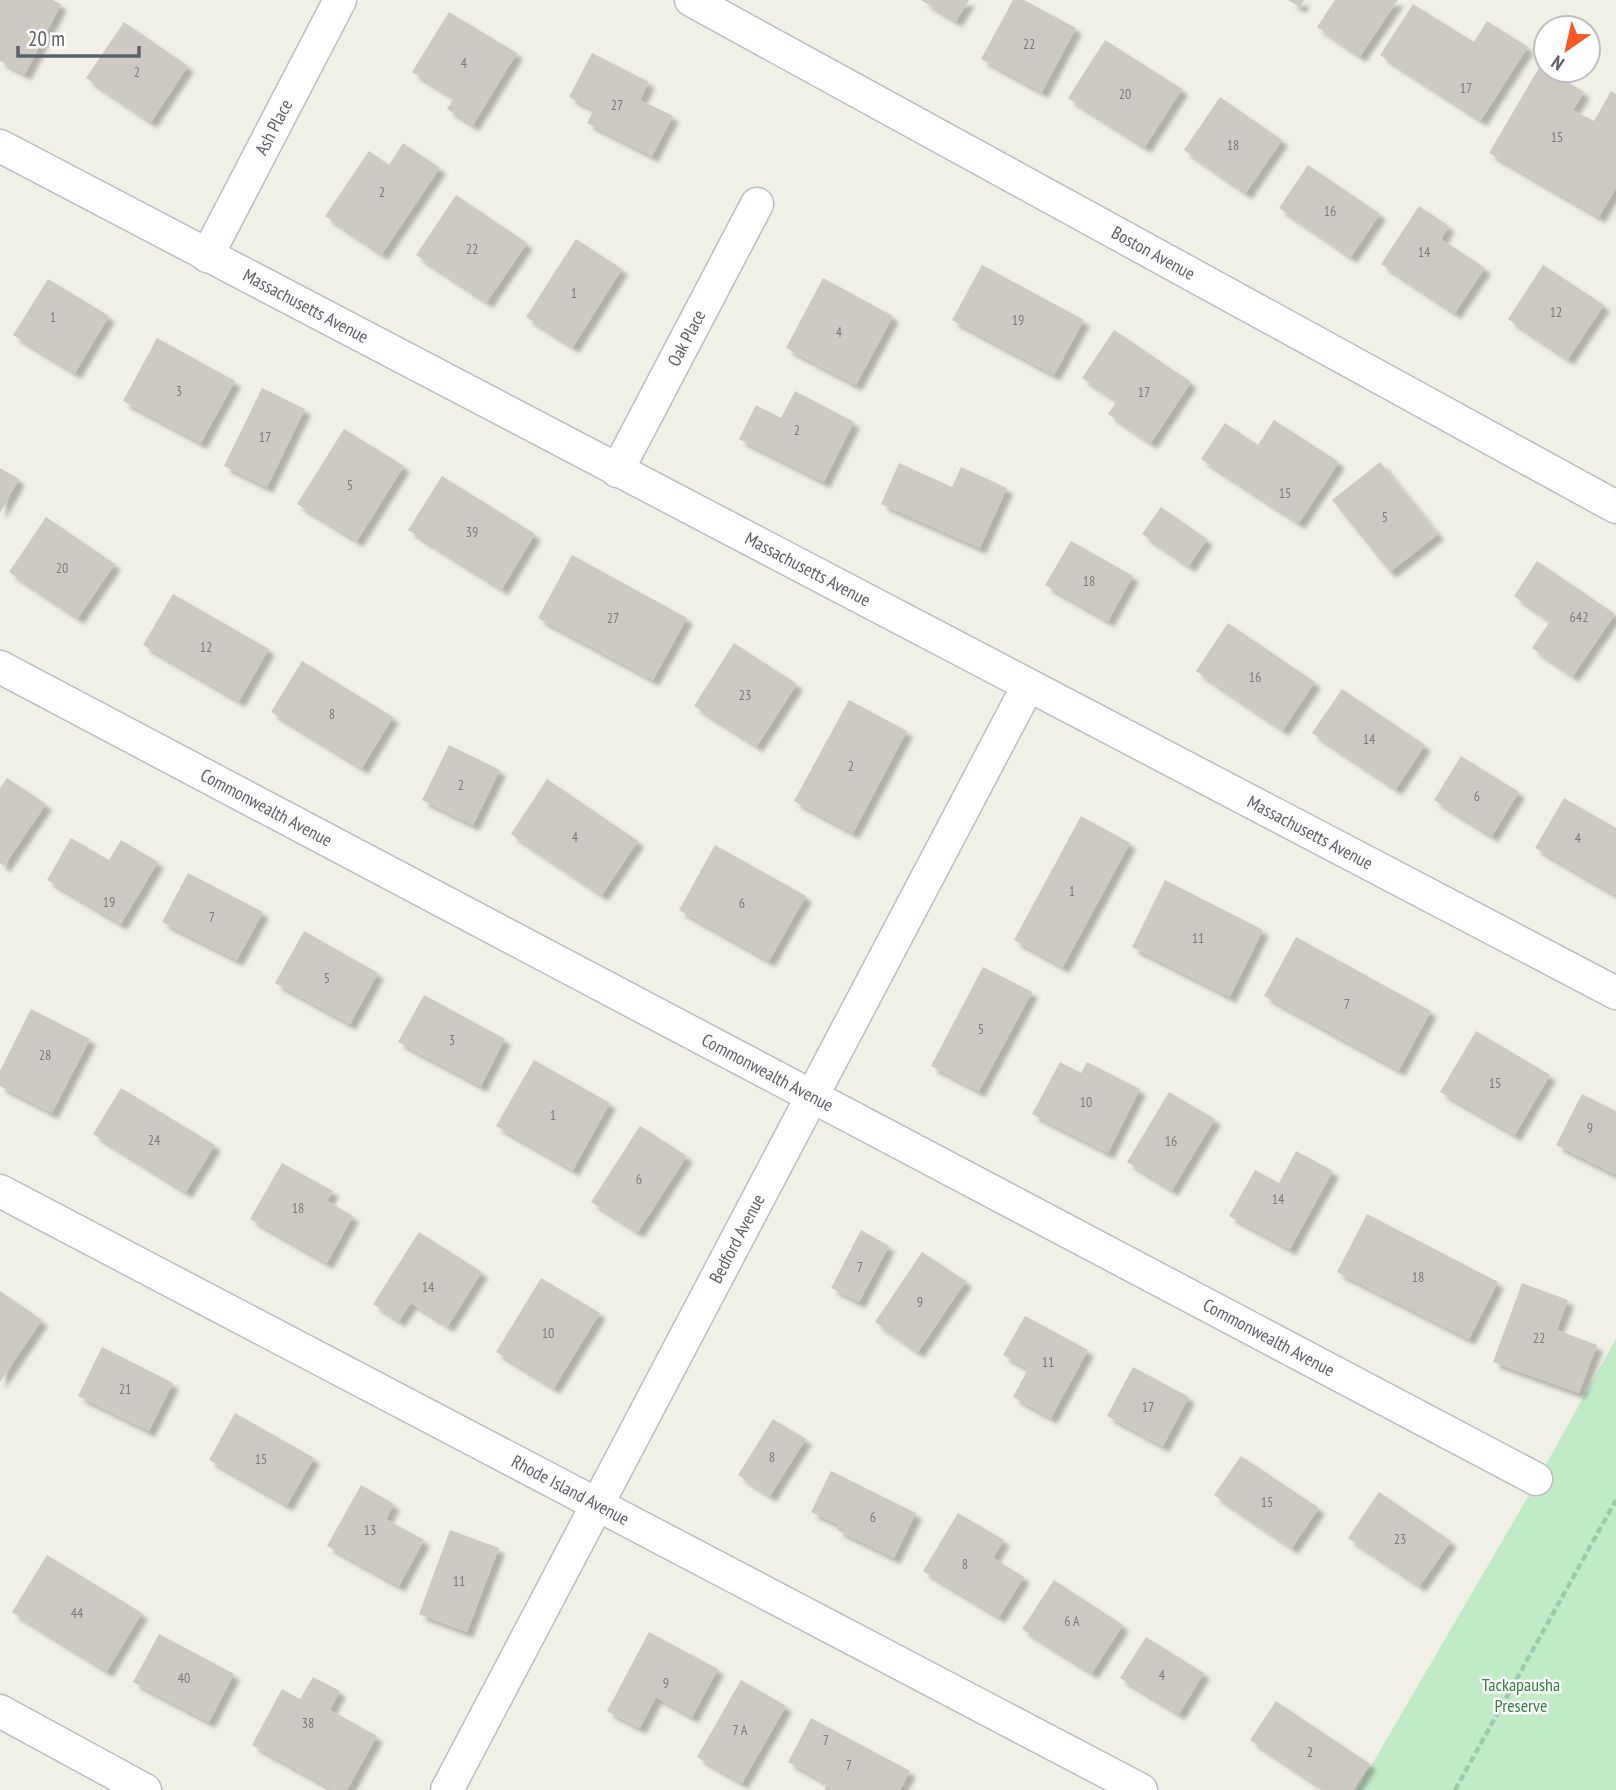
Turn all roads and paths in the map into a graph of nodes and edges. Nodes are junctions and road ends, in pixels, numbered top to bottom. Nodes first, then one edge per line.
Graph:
1 (340, 0) edge
2 (691, 0) edge
3 (0, 146) edge
4 (757, 204) dead end
5 (207, 256) junction
6 (617, 471) junction
7 (1616, 507) edge
8 (0, 667) edge
9 (1028, 686) junction
10 (1616, 993) edge
11 (812, 1097) junction
12 (0, 1191) edge
13 (1536, 1479) dead end
14 (1616, 1500) edge
15 (597, 1505) junction
16 (0, 1711) edge
17 (145, 1790) edge
18 (447, 1790) edge
19 (1141, 1790) edge
20 (1455, 1790) edge

1 - 5 street, Ash Place
2 - 7 street, Boston Avenue
3 - 5 street, Massachusetts Avenue
4 - 6 street, Oak Place
5 - 6 street, Massachusetts Avenue
6 - 9 street, Massachusetts Avenue
8 - 11 street, Commonwealth Avenue
9 - 10 street, Massachusetts Avenue
9 - 11 street, Bedford Avenue
11 - 13 street, Commonwealth Avenue
11 - 15 street, Bedford Avenue
12 - 15 street, Rhode Island Avenue
14 - 20 path
15 - 18 street, Bedford Avenue
15 - 19 street, Rhode Island Avenue
16 - 17 street

